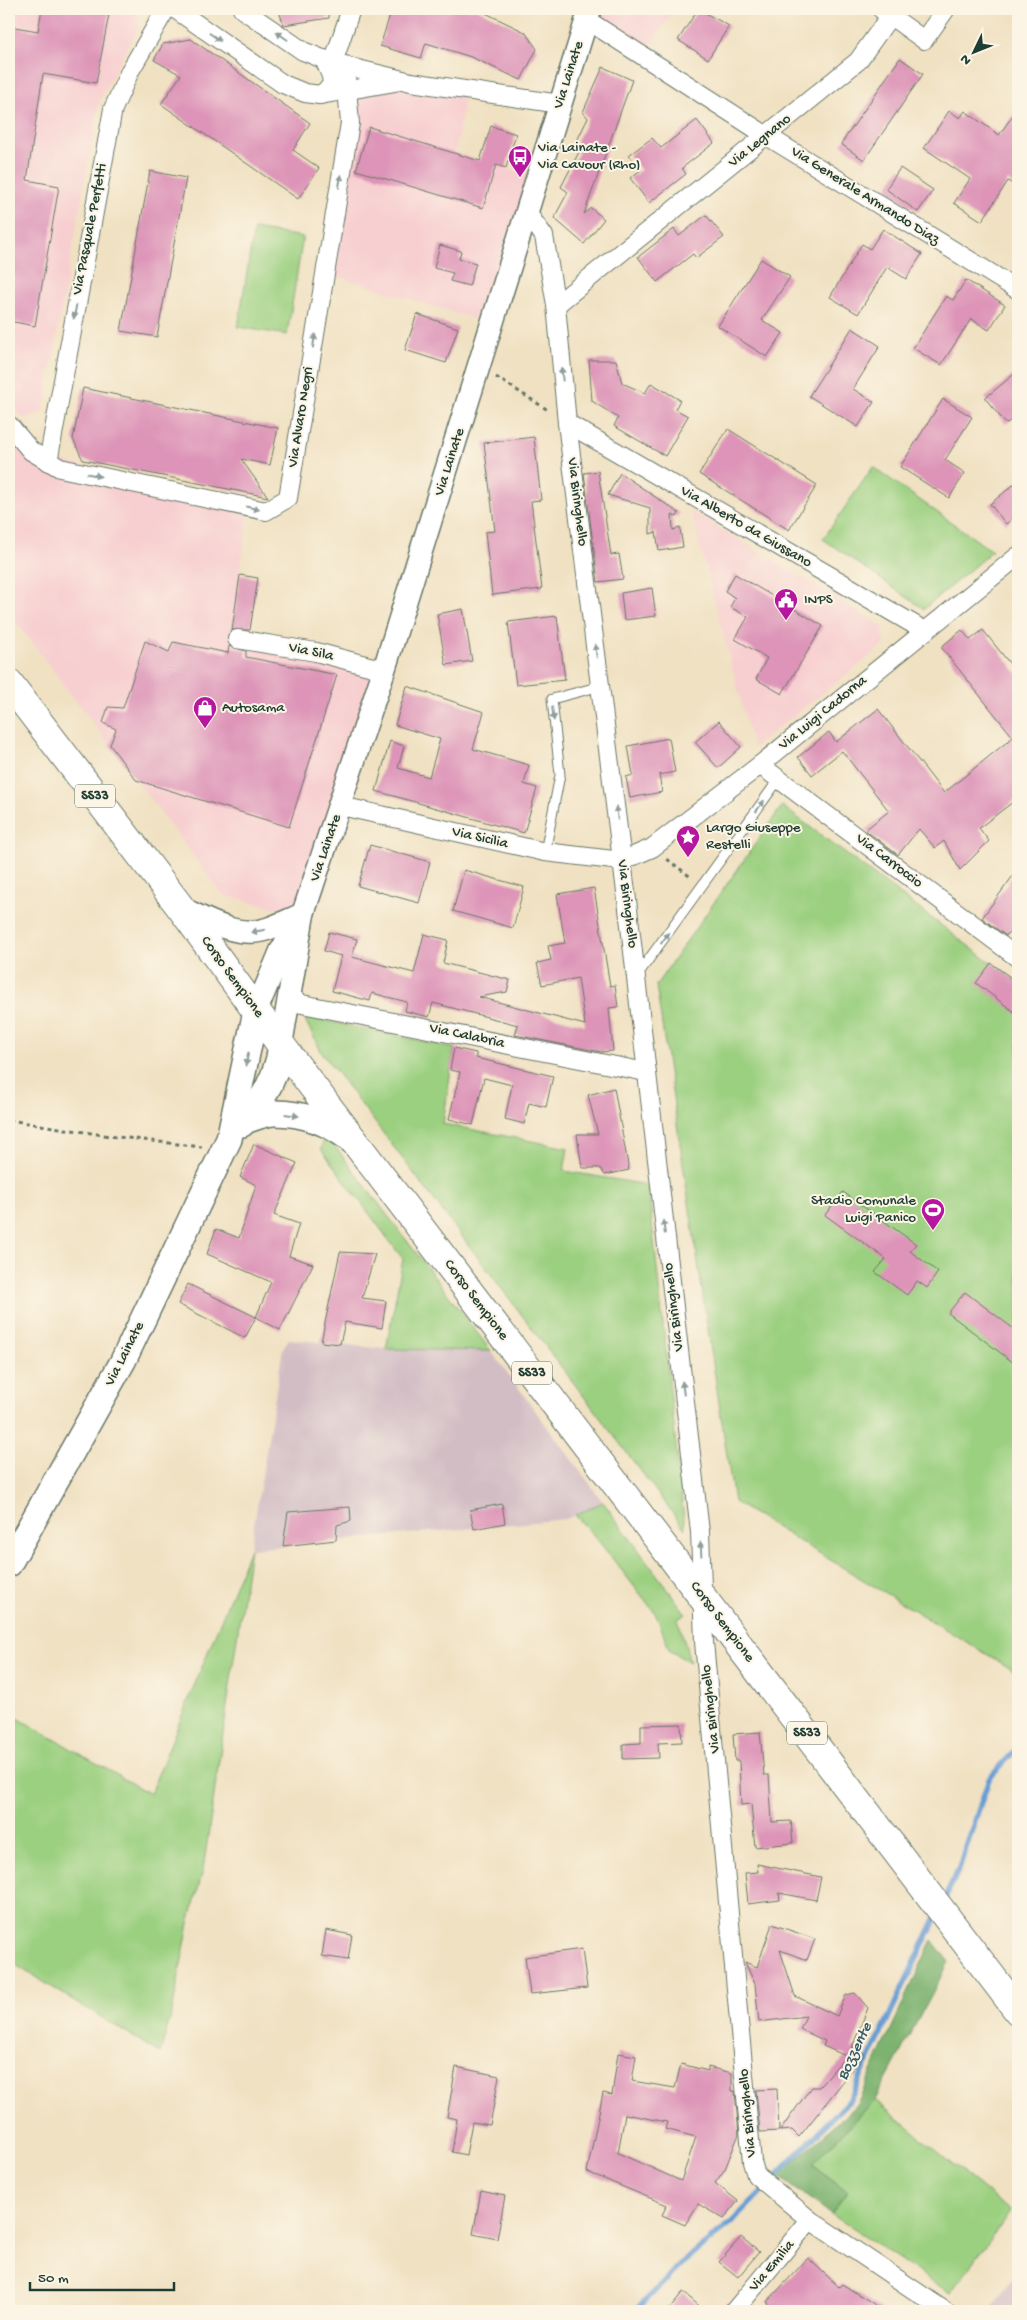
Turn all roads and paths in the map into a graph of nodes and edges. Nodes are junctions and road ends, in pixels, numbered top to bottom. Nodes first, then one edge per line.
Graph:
1 (166, 9) edge
2 (175, 9) edge
3 (242, 9) edge
4 (351, 9) edge
5 (946, 9) edge
6 (886, 12) edge
7 (589, 14) edge
8 (334, 62) junction
9 (411, 82) junction
10 (346, 90) junction
11 (320, 96) junction
12 (560, 104) junction
13 (766, 136) junction
14 (528, 214) junction
15 (1018, 290) edge
16 (556, 305) junction
17 (480, 367) junction
18 (567, 423) junction
19 (9, 425) edge
20 (48, 462) junction
21 (1018, 556) edge
22 (925, 631) junction
23 (237, 639) dead end
24 (384, 670) junction
25 (9, 683) edge
26 (601, 686) junction
27 (760, 765) junction
28 (779, 779) junction
29 (341, 806) junction
30 (652, 848) junction
31 (546, 852) junction
32 (622, 861) junction
33 (702, 886) junction
34 (181, 908) junction
35 (304, 914) junction
36 (1018, 958) edge
37 (636, 977) junction
38 (288, 996) junction
39 (256, 1011) junction
40 (282, 1045) junction
41 (646, 1072) junction
42 (9, 1120) edge
43 (232, 1138) junction
44 (360, 1148) junction
45 (9, 1564) edge
46 (704, 1598) junction
47 (1018, 2011) edge
48 (810, 2220) junction
49 (734, 2311) edge
50 (945, 2311) edge

1 -> 20 street, Via Pasquale Perfetti
2 -> 11 street
8 -> 3 street
4 - 8 street
5 - 6 street, Via Legnano
6 - 13 street, Via Legnano
7 - 12 street, Via Lainate
7 - 13 street, Via Generale Armando Diaz
8 - 9 street
8 - 10 street
8 - 11 street
9 - 10 street
9 - 12 street
10 - 11 street
20 -> 10 street, Via Alvaro Negri
12 - 14 street, Via Lainate
13 - 15 street, Via Generale Armando Diaz
13 - 16 street, Via Legnano
14 - 16 street, Via Biringhello
14 - 17 street, Via Lainate
18 -> 16 street, Via Biringhello
17 - 18 path
17 - 24 street, Via Lainate
18 - 22 street, Via Alberto da Giussano
26 -> 18 street, Via Biringhello
19 - 20 street
21 - 22 street, Via Luigi Cadorna
22 - 27 street, Via Luigi Cadorna
23 - 24 street, Via Sila
24 - 29 street, Via Lainate
25 - 34 main road, Corso Sempione / SS33
26 -> 31 lane
32 -> 26 street, Via Biringhello
27 - 28 street, Via Carroccio
27 - 30 street, Via Luigi Cadorna
33 -> 28 lane
28 - 36 street, Via Carroccio
29 - 31 street, Via Sicilia
29 - 35 street, Via Lainate
30 - 32 street, Via Luigi Cadorna
30 - 33 path
31 - 32 street, Via Sicilia
32 - 37 street, Via Biringhello
37 -> 33 lane
35 -> 34 street
34 - 39 main road, Corso Sempione / SS33
35 - 38 street, Via Lainate
35 - 39 street, Via Lainate
37 - 41 street, Via Biringhello
38 - 40 street, Via Lainate
38 - 41 street, Via Calabria
39 - 40 main road, Corso Sempione / SS33
39 -> 43 main road, Via Lainate
40 - 43 main road, Via Lainate
40 - 44 main road, Corso Sempione / SS33
46 -> 41 street, Via Biringhello
42 - 43 path
43 -> 44 main road
43 - 45 main road, Via Lainate
44 - 46 main road, Corso Sempione / SS33
46 - 47 main road, Corso Sempione / SS33
46 - 48 street, Via Biringhello
48 - 49 street, Via Emilia
48 - 50 street, Via Biringhello

